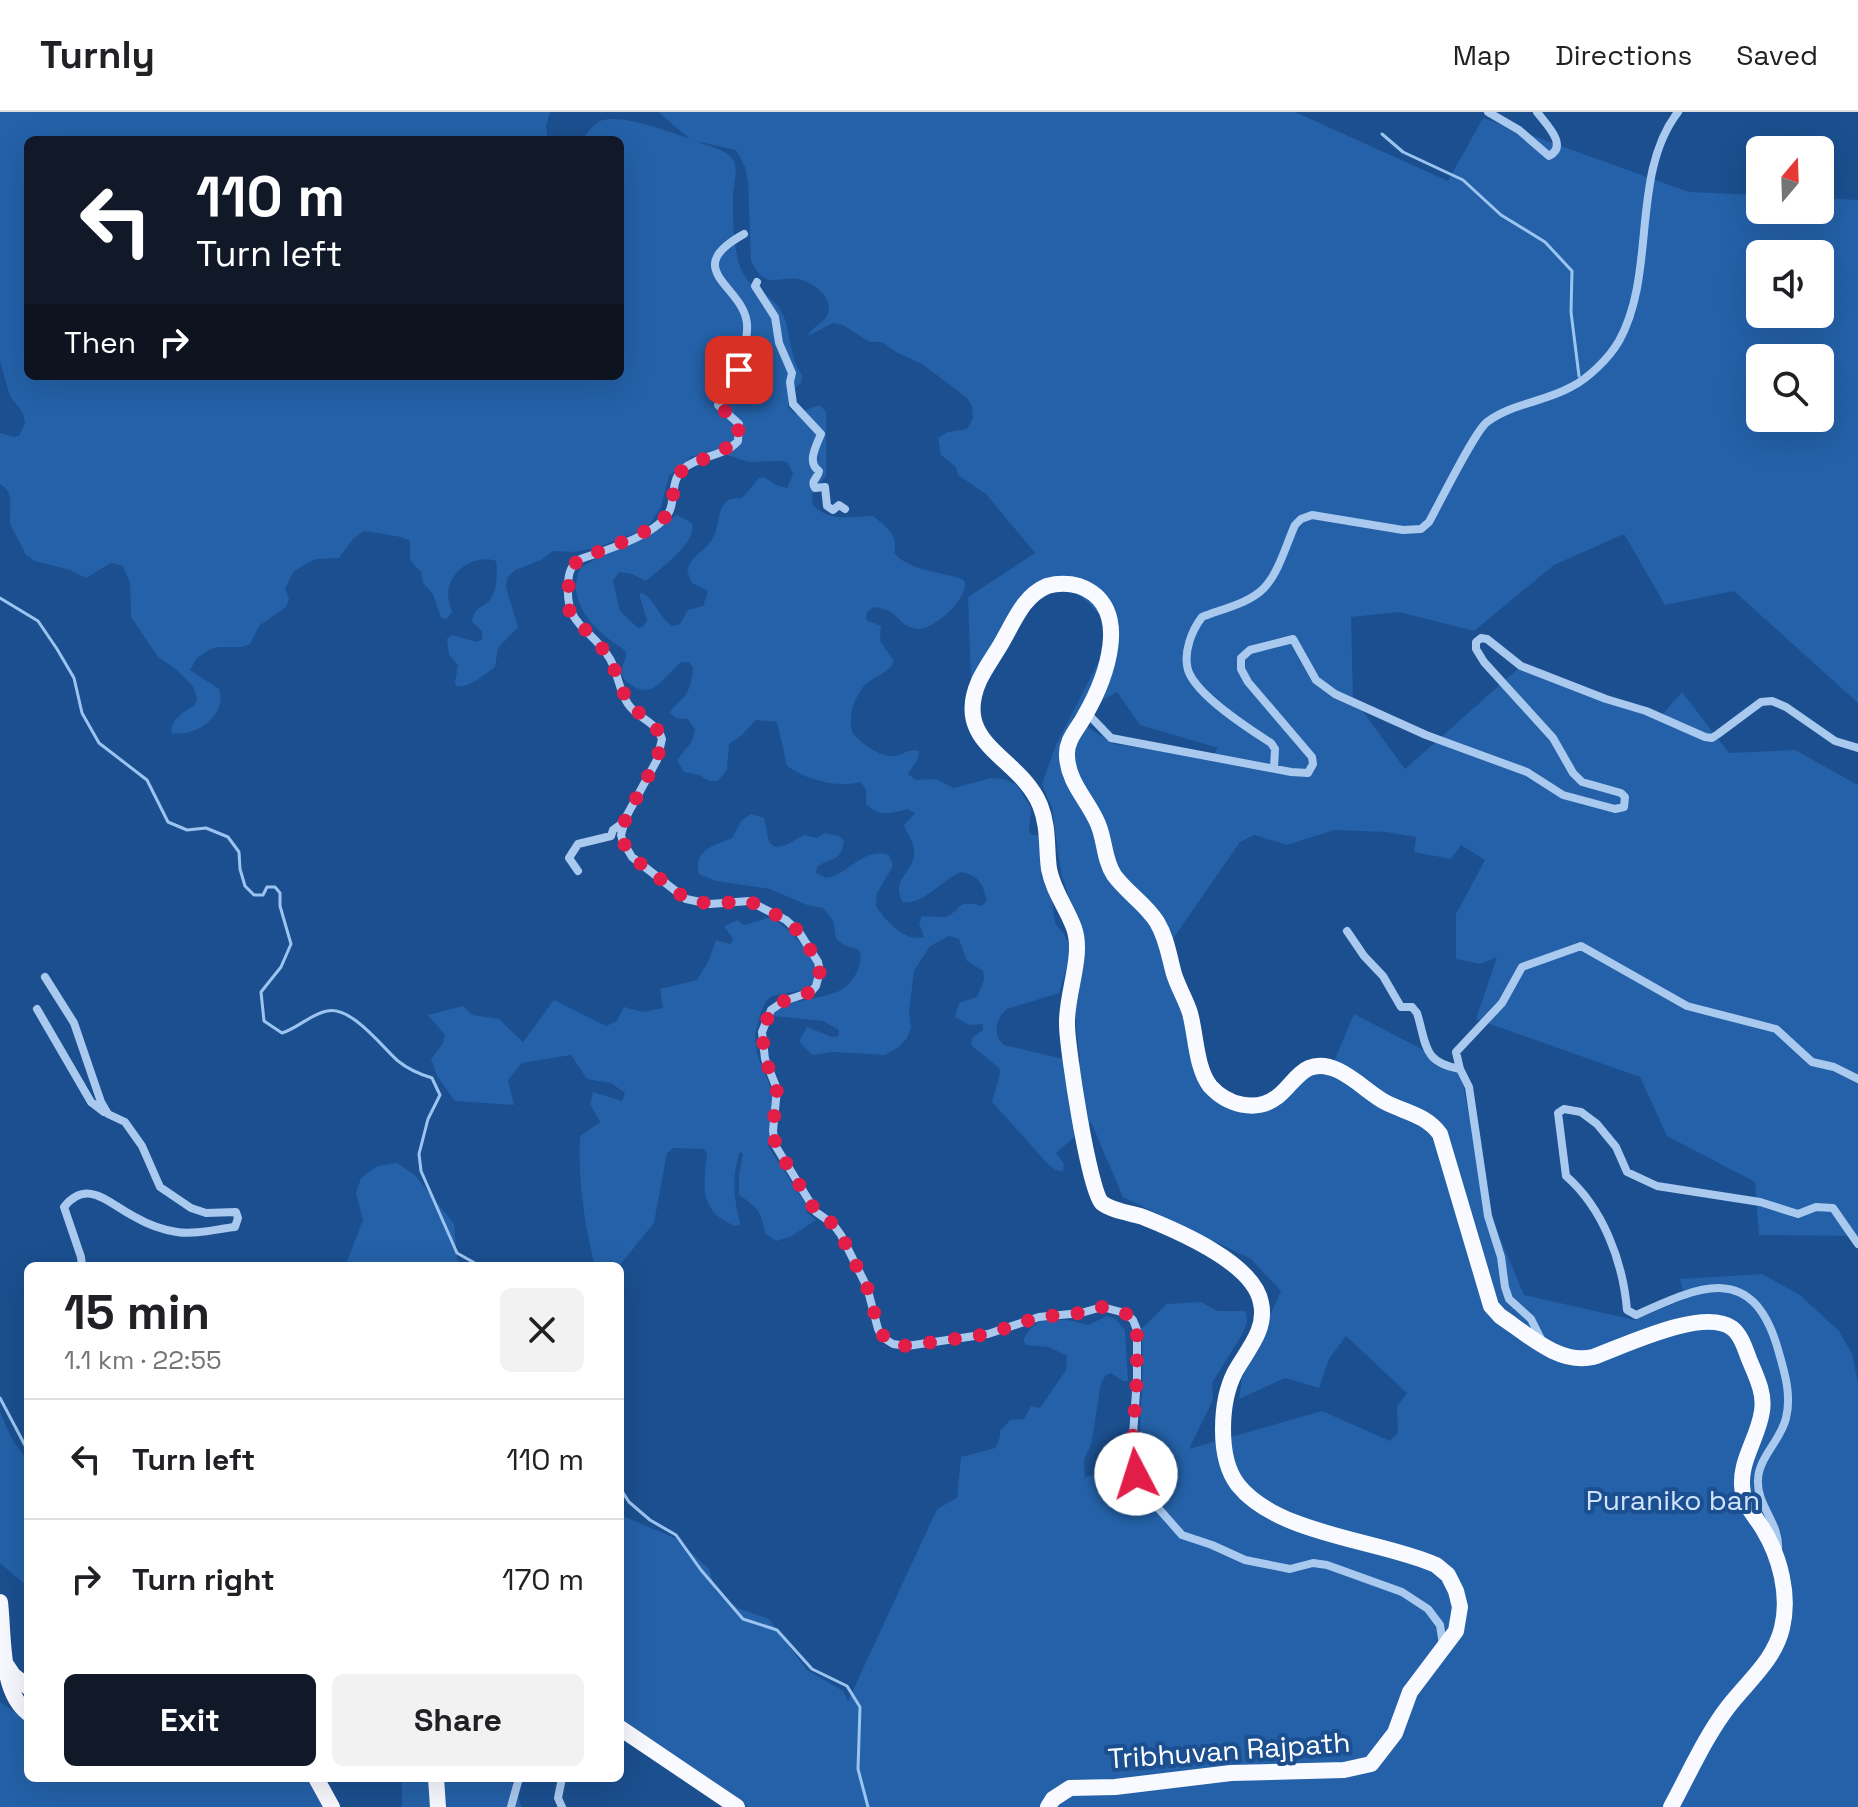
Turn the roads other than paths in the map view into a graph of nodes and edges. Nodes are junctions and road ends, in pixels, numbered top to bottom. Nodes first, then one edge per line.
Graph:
1 (1488, 112) edge
2 (1537, 112) edge
3 (1678, 112) edge
4 (744, 234) dead end
5 (757, 282) dead end
6 (845, 509) dead end
7 (1087, 713) junction
8 (1858, 748) edge
9 (1274, 768) junction
10 (625, 822) junction
11 (578, 871) dead end
12 (1347, 931) dead end
13 (45, 977) dead end
14 (37, 1009) dead end
15 (1460, 1069) junction
16 (1858, 1079) edge
17 (108, 1114) junction
18 (1858, 1244) edge
19 (82, 1262) edge
20 (1543, 1346) junction
21 (1778, 1553) junction
22 (0, 1602) edge
23 (1443, 1646) junction
24 (3, 1658) junction
25 (24, 1684) edge
26 (24, 1710) edge
27 (624, 1731) edge
28 (318, 1782) edge
29 (436, 1782) edge
30 (518, 1782) edge
31 (561, 1782) edge
32 (332, 1807) edge
33 (438, 1807) edge
34 (511, 1807) edge
35 (562, 1807) edge
36 (737, 1807) edge
37 (1048, 1807) edge
38 (1671, 1807) edge

1 - 2 street
3 - 9 street
4 - 10 street
5 - 6 street
7 - 9 street
7 - 20 highway, Tribhuvan Rajpath
7 - 23 highway, Tribhuvan Rajpath
8 - 9 street
10 - 11 street
10 - 23 street
12 - 15 street
13 - 17 street
14 - 17 street
15 - 16 street
15 - 20 street
17 - 19 street
18 - 21 street
20 - 21 highway, Tribhuvan Rajpath
21 - 38 highway, Tribhuvan Rajpath
22 - 24 highway
23 - 37 highway, Tribhuvan Rajpath
24 - 25 highway
24 - 26 highway
27 - 36 highway
28 - 32 highway
29 - 33 highway
30 - 34 street
31 - 35 street

